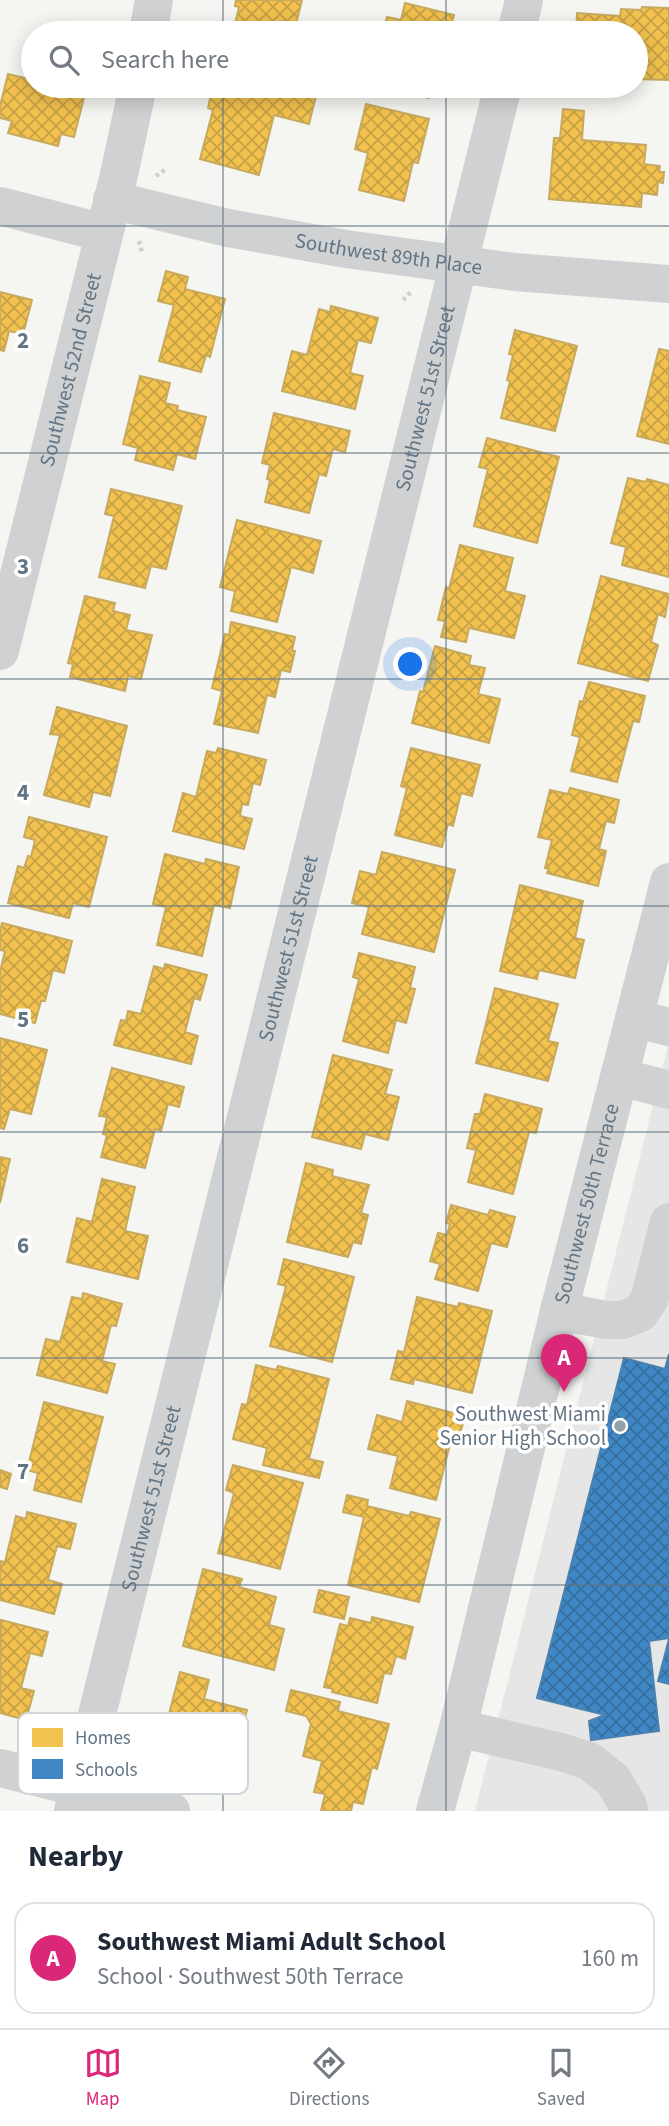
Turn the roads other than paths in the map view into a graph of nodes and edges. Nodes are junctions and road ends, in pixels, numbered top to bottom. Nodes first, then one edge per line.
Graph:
1 (154, 0) edge
2 (524, 0) edge
3 (150, 21) edge
4 (519, 21) edge
5 (135, 98) edge
6 (500, 98) edge
7 (0, 206) edge
8 (108, 216) junction
9 (460, 265) junction
10 (669, 284) edge
11 (10, 569) edge
12 (0, 651) edge
13 (669, 882) edge
14 (652, 1023) edge
15 (620, 1077) junction
16 (669, 1090) edge
17 (669, 1222) edge
18 (559, 1311) junction
19 (98, 1713) edge
20 (458, 1728) junction
21 (0, 1768) edge
22 (18, 1775) edge
23 (76, 1799) edge
24 (171, 1811) edge
25 (435, 1811) edge
26 (629, 1811) edge

1 - 3 street
2 - 4 street
5 - 8 street, Southwest 52nd Street
6 - 9 street, Southwest 51st Street
7 - 8 street, Southwest 89th Place
8 - 9 street, Southwest 89th Place
8 - 11 street, Southwest 52nd Street
9 - 10 street, Southwest 89th Place
9 - 19 street, Southwest 51st Street
11 - 12 street, Southwest 52nd Street
13 - 14 street, Southwest 50th Terrace
14 - 15 street, Southwest 50th Terrace
15 - 16 street
15 - 18 street, Southwest 50th Terrace
17 - 18 street
18 - 20 street, Southwest 50th Terrace
20 - 25 street, Southwest 50th Terrace
20 - 26 street
21 - 22 street
23 - 24 street

